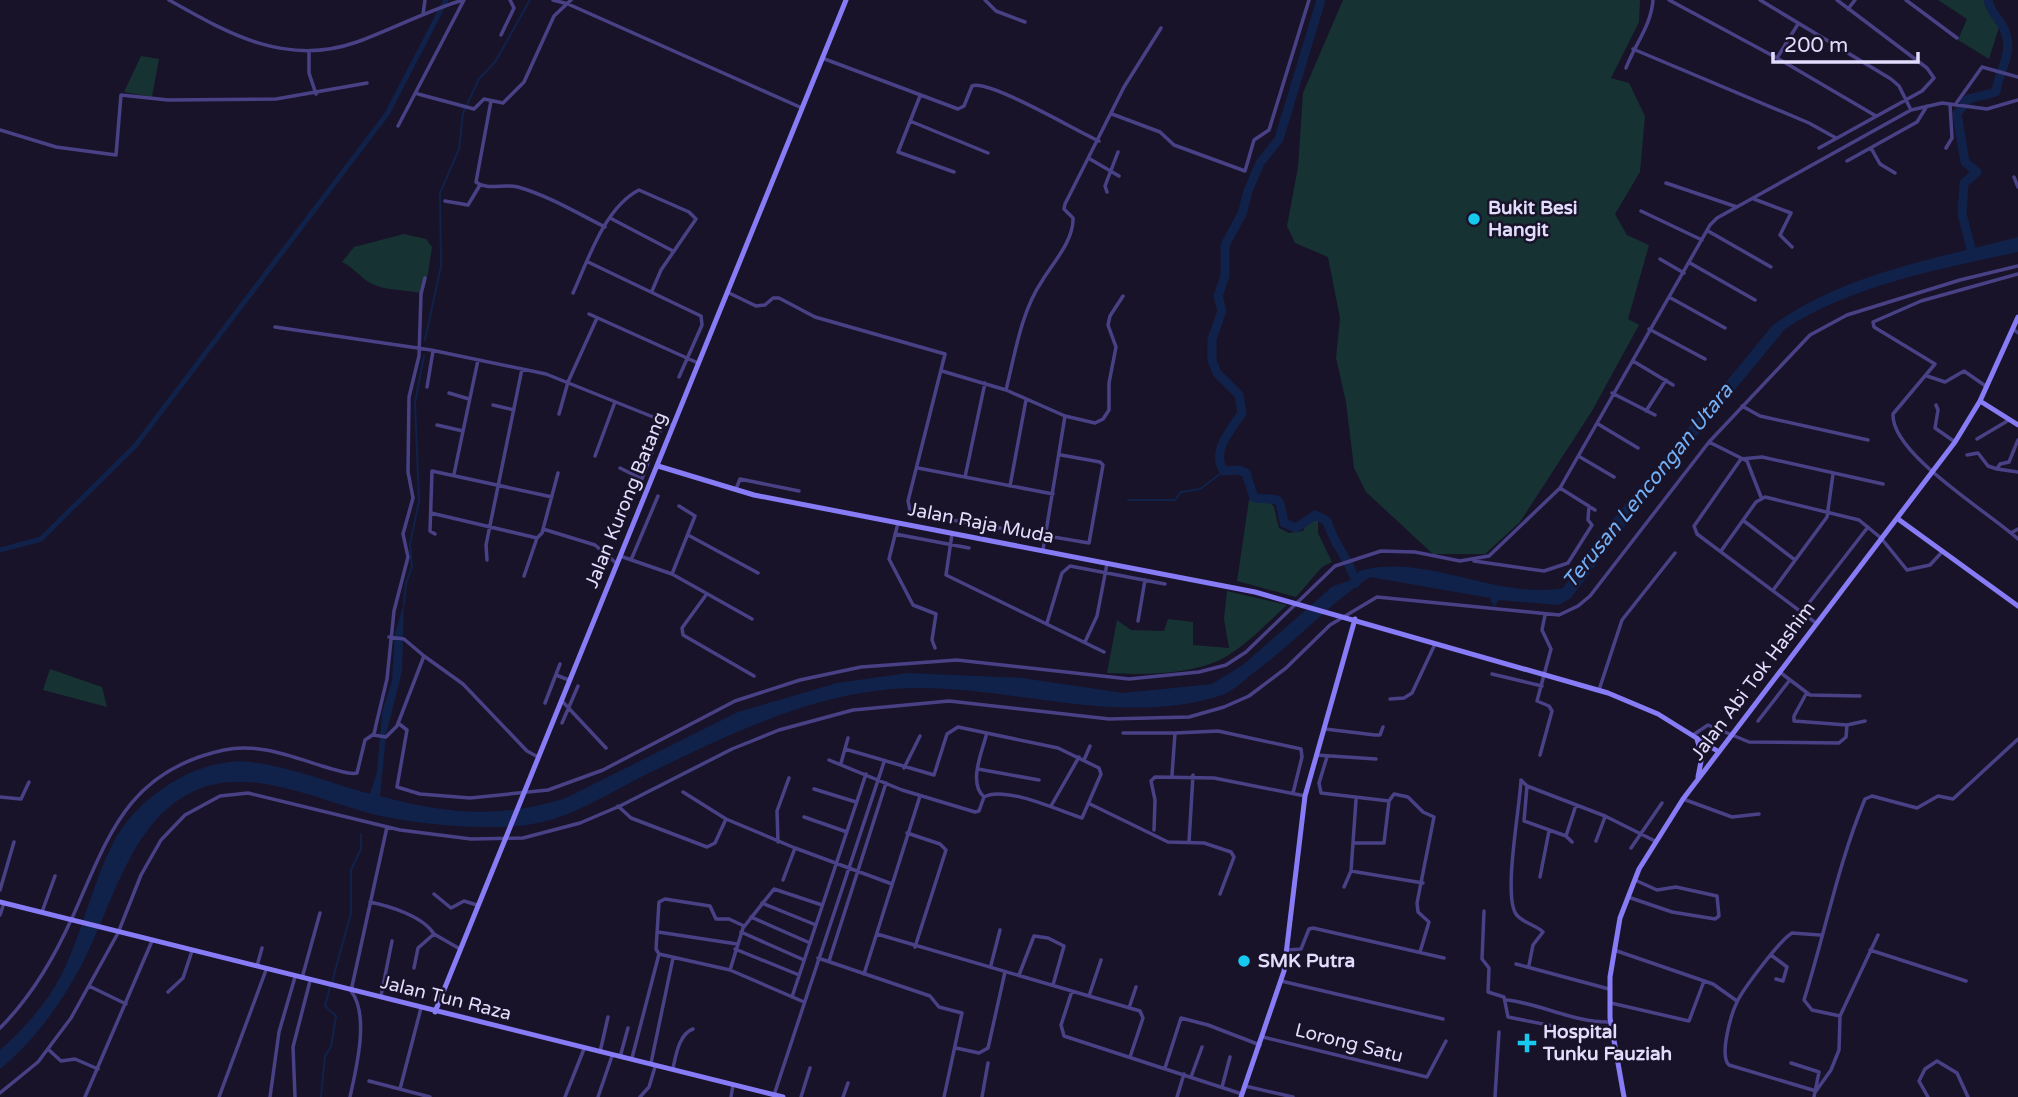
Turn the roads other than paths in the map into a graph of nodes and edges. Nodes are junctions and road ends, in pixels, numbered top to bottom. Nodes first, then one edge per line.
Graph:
1 (169, 0) edge
2 (425, 0) edge
3 (463, 0) edge
4 (510, 0) edge
5 (553, 0) edge
6 (846, 0) edge
7 (985, 0) edge
8 (1309, 0) edge
9 (1653, 0) edge
10 (1669, 0) edge
11 (1760, 0) edge
12 (1837, 0) edge
13 (1855, 0) edge
14 (1906, 0) edge
15 (570, 2) edge
16 (1848, 9) junction
17 (423, 14) junction
18 (1025, 22) dead end
19 (1798, 24) junction
20 (1161, 28) dead end
21 (501, 35) dead end
22 (1957, 38) dead end
23 (1633, 49) junction
24 (309, 51) junction
25 (822, 58) junction
26 (1777, 58) junction
27 (1626, 68) dead end
28 (2018, 77) edge
29 (367, 83) dead end
30 (316, 94) junction
31 (418, 94) junction
32 (919, 96) junction
33 (1906, 100) junction
34 (2018, 100) edge
35 (491, 101) junction
36 (1927, 104) junction
37 (1955, 105) junction
38 (802, 108) junction
39 (1911, 110) junction
40 (1112, 114) junction
41 (1876, 116) junction
42 (910, 121) junction
43 (398, 126) dead end
44 (0, 130) edge
45 (1836, 138) junction
46 (1099, 141) junction
47 (1819, 148) dead end
48 (1871, 148) junction
49 (1946, 148) dead end
50 (1118, 152) dead end
51 (988, 153) dead end
52 (1090, 159) junction
53 (1847, 161) dead end
54 (1111, 170) junction
55 (954, 172) dead end
56 (1895, 173) dead end
57 (1119, 176) dead end
58 (2014, 177) dead end
59 (1666, 184) dead end
60 (480, 185) junction
61 (2018, 187) edge
62 (1107, 192) dead end
63 (1754, 199) junction
64 (446, 201) dead end
65 (1739, 207) junction
66 (1641, 211) dead end
67 (610, 218) junction
68 (605, 227) junction
69 (1708, 230) junction
70 (1702, 241) junction
71 (1792, 247) dead end
72 (673, 251) junction
73 (1660, 259) dead end
74 (588, 262) junction
75 (1690, 263) junction
76 (2018, 266) edge
77 (1771, 267) dead end
78 (1684, 273) junction
79 (2018, 274) edge
80 (425, 278) dead end
81 (652, 291) junction
82 (727, 292) junction
83 (573, 293) dead end
84 (1123, 296) dead end
85 (1669, 298) junction
86 (1755, 300) dead end
87 (589, 314) dead end
88 (2018, 317) edge
89 (597, 318) junction
90 (275, 327) dead end
91 (1725, 328) dead end
92 (1649, 329) junction
93 (2015, 331) edge
94 (419, 349) junction
95 (433, 351) junction
96 (688, 359) junction
97 (1705, 359) dead end
98 (478, 360) junction
99 (1632, 360) junction
100 (698, 363) junction
101 (522, 369) junction
102 (942, 371) junction
103 (1927, 376) junction
104 (680, 377) dead end
105 (1665, 380) junction
106 (568, 382) junction
107 (985, 383) junction
108 (1673, 385) dead end
109 (426, 387) dead end
110 (1987, 387) junction
111 (1006, 390) junction
112 (449, 393) dead end
113 (1612, 393) junction
114 (469, 399) junction
115 (1026, 400) junction
116 (1980, 401) junction
117 (615, 402) junction
118 (493, 405) dead end
119 (1936, 405) dead end
120 (1742, 406) junction
121 (514, 410) junction
122 (1646, 411) junction
123 (559, 414) dead end
124 (1655, 415) dead end
125 (1065, 416) junction
126 (2009, 420) junction
127 (664, 421) junction
128 (1598, 424) junction
129 (437, 425) dead end
130 (673, 425) junction
131 (2018, 425) edge
132 (463, 431) junction
133 (1977, 439) dead end
134 (1868, 440) dead end
135 (2018, 440) edge
136 (1709, 442) junction
137 (1955, 442) junction
138 (1638, 448) dead end
139 (1061, 455) junction
140 (1967, 455) dead end
141 (595, 456) dead end
142 (1580, 457) junction
143 (1743, 458) junction
144 (658, 466) junction
145 (620, 468) dead end
146 (917, 468) junction
147 (1997, 470) junction
148 (1934, 472) junction
149 (2018, 472) edge
150 (558, 473) dead end
151 (454, 474) junction
152 (1833, 474) junction
153 (965, 477) junction
154 (1614, 477) dead end
155 (499, 484) junction
156 (1883, 484) dead end
157 (1010, 486) junction
158 (1560, 488) junction
159 (736, 491) junction
160 (799, 491) dead end
161 (1053, 494) junction
162 (658, 496) dead end
163 (552, 497) junction
164 (1761, 497) junction
165 (679, 506) dead end
166 (1589, 506) junction
167 (1595, 510) dead end
168 (1828, 512) junction
169 (431, 513) junction
170 (1898, 519) junction
171 (1744, 521) junction
172 (898, 523) junction
173 (490, 527) junction
174 (1868, 527) junction
175 (543, 529) junction
176 (2018, 529) edge
177 (2011, 533) junction
178 (435, 534) dead end
179 (895, 534) junction
180 (952, 534) junction
181 (688, 535) junction
182 (1045, 537) junction
183 (537, 538) junction
184 (1881, 538) junction
185 (2018, 539) edge
186 (950, 544) junction
187 (970, 548) dead end
188 (1043, 550) junction
189 (1721, 551) junction
190 (1942, 552) junction
191 (1675, 553) dead end
192 (620, 556) junction
193 (487, 559) dead end
194 (631, 560) junction
195 (1795, 560) junction
196 (1471, 561) junction
197 (1107, 562) junction
198 (616, 563) junction
199 (1105, 572) junction
200 (758, 573) dead end
201 (672, 575) junction
202 (524, 576) dead end
203 (1145, 580) junction
204 (1165, 584) dead end
205 (1773, 589) junction
206 (706, 595) junction
207 (1299, 603) junction
208 (2018, 606) edge
209 (1802, 612) junction
210 (1545, 615) junction
211 (1347, 617) junction
212 (752, 619) dead end
213 (1355, 619) junction
214 (1138, 621) dead end
215 (1047, 623) junction
216 (1816, 623) junction
217 (391, 638) junction
218 (1086, 642) junction
219 (1436, 642) junction
220 (936, 648) dead end
221 (1104, 652) dead end
222 (424, 656) junction
223 (1511, 663) junction
224 (560, 664) dead end
225 (1781, 673) junction
226 (1492, 674) dead end
227 (1545, 674) junction
228 (556, 675) junction
229 (754, 676) dead end
230 (1507, 678) junction
231 (569, 680) junction
232 (1789, 681) junction
233 (578, 686) dead end
234 (1542, 687) junction
235 (1599, 690) junction
236 (1806, 694) junction
237 (1860, 696) dead end
238 (1390, 699) dead end
239 (561, 700) junction
240 (545, 703) dead end
241 (568, 709) junction
242 (1758, 721) dead end
243 (1865, 722) dead end
244 (398, 723) junction
245 (562, 723) dead end
246 (1847, 725) junction
247 (1383, 727) dead end
248 (1323, 728) junction
249 (1123, 733) dead end
250 (1175, 733) junction
251 (1732, 734) junction
252 (373, 735) junction
253 (986, 735) junction
254 (920, 736) dead end
255 (1695, 737) junction
256 (848, 738) dead end
257 (2018, 738) edge
258 (1090, 746) dead end
259 (606, 748) dead end
260 (845, 749) junction
261 (1719, 752) junction
262 (1314, 755) junction
263 (1540, 755) dead end
264 (538, 757) junction
265 (1327, 757) junction
266 (1081, 759) junction
267 (1376, 759) dead end
268 (829, 760) dead end
269 (884, 762) junction
270 (840, 764) junction
271 (904, 768) junction
272 (978, 769) junction
273 (866, 774) junction
274 (1172, 775) junction
275 (1193, 775) junction
276 (789, 778) dead end
277 (878, 780) junction
278 (1039, 780) dead end
279 (1698, 780) junction
280 (29, 782) dead end
281 (886, 783) junction
282 (1527, 786) junction
283 (814, 789) dead end
284 (683, 792) dead end
285 (1293, 793) junction
286 (524, 796) junction
287 (920, 796) junction
288 (1305, 796) junction
289 (0, 797) edge
290 (983, 798) junction
291 (1683, 799) junction
292 (1356, 800) junction
293 (1389, 801) junction
294 (856, 802) junction
295 (1089, 803) junction
296 (1662, 803) dead end
297 (1576, 804) junction
298 (618, 806) junction
299 (1051, 806) junction
300 (1759, 814) dead end
301 (1605, 816) junction
302 (804, 817) dead end
303 (726, 819) junction
304 (387, 827) junction
305 (1154, 830) dead end
306 (1549, 831) junction
307 (848, 832) junction
308 (1642, 832) junction
309 (907, 833) junction
310 (1566, 836) junction
311 (506, 840) junction
312 (1596, 841) dead end
313 (1655, 841) junction
314 (15, 842) dead end
315 (778, 842) junction
316 (1189, 842) junction
317 (1572, 842) dead end
318 (1353, 844) junction
319 (795, 848) junction
320 (1631, 848) dead end
321 (838, 863) junction
322 (847, 867) junction
323 (1351, 871) junction
324 (858, 872) junction
325 (55, 876) dead end
326 (1540, 877) dead end
327 (783, 880) dead end
328 (1633, 880) junction
329 (1423, 883) junction
330 (892, 884) junction
331 (0, 887) edge
332 (1345, 887) dead end
333 (434, 894) dead end
334 (1220, 894) dead end
335 (1626, 896) junction
336 (2, 902) edge
337 (370, 902) junction
338 (762, 903) junction
339 (477, 905) junction
340 (822, 905) junction
341 (1484, 911) dead end
342 (42, 912) junction
343 (320, 913) dead end
344 (0, 915) edge
345 (751, 917) junction
346 (73, 920) junction
347 (816, 925) junction
348 (744, 926) junction
349 (1000, 930) dead end
350 (658, 932) junction
351 (741, 932) junction
352 (118, 933) junction
353 (434, 934) junction
354 (877, 934) junction
355 (1878, 934) dead end
356 (1821, 935) junction
357 (152, 941) junction
358 (392, 941) dead end
359 (810, 943) junction
360 (736, 946) junction
361 (915, 947) junction
362 (262, 948) dead end
363 (460, 949) junction
364 (1288, 950) junction
365 (1614, 950) junction
366 (1870, 950) junction
367 (192, 951) junction
368 (1420, 952) junction
369 (659, 954) junction
370 (1771, 955) junction
371 (673, 958) junction
372 (818, 958) junction
373 (1444, 958) dead end
374 (804, 960) junction
375 (1101, 960) dead end
376 (829, 962) junction
377 (1517, 964) dead end
378 (1529, 965) junction
379 (990, 966) junction
380 (256, 967) junction
381 (414, 968) dead end
382 (266, 970) junction
383 (730, 970) junction
384 (1005, 972) junction
385 (864, 974) junction
386 (799, 975) junction
387 (1019, 975) junction
388 (298, 978) junction
389 (1776, 979) dead end
390 (310, 981) junction
391 (1281, 981) junction
392 (1704, 981) junction
393 (1966, 981) dead end
394 (1052, 985) junction
395 (89, 986) junction
396 (1136, 987) dead end
397 (1609, 989) junction
398 (351, 991) junction
399 (1072, 991) junction
400 (169, 992) dead end
401 (1089, 996) junction
402 (792, 997) junction
403 (380, 998) junction
404 (1507, 1000) junction
405 (1737, 1001) junction
406 (804, 1002) junction
407 (1609, 1003) junction
408 (126, 1004) junction
409 (421, 1008) junction
410 (1129, 1008) junction
411 (435, 1012) junction
412 (1840, 1016) junction
413 (608, 1017) dead end
414 (1443, 1019) dead end
415 (1611, 1022) junction
416 (0, 1028) edge
417 (628, 1028) dead end
418 (693, 1029) dead end
419 (1613, 1031) junction
420 (1499, 1032) dead end
421 (1263, 1037) junction
422 (1446, 1041) dead end
423 (1260, 1045) junction
424 (1202, 1047) dead end
425 (956, 1048) junction
426 (49, 1049) junction
427 (584, 1049) junction
428 (600, 1053) junction
429 (612, 1056) junction
430 (620, 1057) junction
431 (1130, 1057) junction
432 (1230, 1057) dead end
433 (632, 1060) junction
434 (988, 1063) dead end
435 (1791, 1063) dead end
436 (653, 1066) junction
437 (810, 1068) dead end
438 (1165, 1068) junction
439 (98, 1069) junction
440 (672, 1070) junction
441 (1184, 1074) junction
442 (1191, 1077) junction
443 (369, 1081) dead end
444 (848, 1083) dead end
445 (733, 1085) junction
446 (1245, 1086) junction
447 (1222, 1087) junction
448 (400, 1088) junction
449 (1816, 1091) junction
450 (0, 1093) edge
451 (1242, 1095) edge
452 (774, 1096) edge
453 (85, 1097) edge
454 (219, 1097) edge
455 (270, 1097) edge
456 (295, 1097) edge
457 (350, 1097) edge
458 (430, 1097) edge
459 (565, 1097) edge
460 (598, 1097) edge
461 (640, 1097) edge
462 (732, 1097) edge
463 (783, 1097) edge
464 (802, 1097) edge
465 (844, 1097) edge
466 (944, 1097) edge
467 (982, 1097) edge
468 (1177, 1097) edge
469 (1293, 1097) edge
470 (1495, 1097) edge
471 (1625, 1097) edge
472 (1814, 1097) edge
473 (1928, 1097) edge
474 (1968, 1097) edge

1 - 24 street
2 - 17 street
3 - 17 street
3 - 31 street
4 - 21 street
5 - 15 street
6 - 25 street, Jalan Kurong Batang
7 - 18 street
8 - 40 street
9 - 23 street
10 - 26 street
11 - 19 street
12 - 16 street
13 - 16 street
14 - 22 street
15 - 35 street
15 - 38 street
16 - 33 street
17 - 24 street
19 - 26 street
19 - 33 street
20 - 40 street
23 - 27 street
23 - 45 street
24 - 30 street
25 - 32 street
25 - 38 street, Jalan Kurong Batang
26 - 41 street
28 - 37 street
29 - 30 street
30 - 44 street
31 - 35 street
31 - 43 street
32 - 42 street
32 - 46 street
33 - 39 street
33 - 41 street
34 - 37 street
35 - 60 street
36 - 37 street
36 - 39 street
36 - 48 street
37 - 49 street
38 - 82 street, Jalan Kurong Batang
39 - 63 street
40 - 46 street
41 - 45 street
42 - 51 street
42 - 55 street
45 - 47 street
46 - 52 street
48 - 53 street
48 - 56 street
50 - 54 street
52 - 54 street
52 - 111 street
54 - 57 street
54 - 62 street
58 - 61 street
59 - 65 street
60 - 64 street
60 - 68 street
63 - 65 street
63 - 71 street
65 - 69 street
66 - 70 street
67 - 68 street
67 - 72 street
67 - 72 street
68 - 74 street
69 - 70 street
69 - 77 street
70 - 75 street
72 - 81 street
73 - 78 street
74 - 81 street
74 - 83 street
75 - 78 street
75 - 86 street
76 - 120 street
78 - 85 street
79 - 103 street
80 - 94 street
81 - 96 street
82 - 100 street, Jalan Kurong Batang
82 - 102 street
84 - 125 street
85 - 91 street
85 - 92 street
87 - 89 street
88 - 93 street, Jalan Abi Tok Hashim
89 - 96 street
89 - 106 street
90 - 94 street
92 - 97 street
92 - 99 street
93 - 110 street, Jalan Abi Tok Hashim
94 - 95 street
94 - 217 street
95 - 98 street
95 - 109 street
96 - 100 street
96 - 104 street
98 - 101 street
98 - 114 street
99 - 105 street
99 - 113 street
100 - 130 street, Jalan Kurong Batang
101 - 106 street
101 - 121 street
102 - 107 street
102 - 146 street
103 - 110 street
103 - 148 street
105 - 108 street
105 - 122 street
106 - 117 street
106 - 123 street
107 - 111 street
107 - 153 street
110 - 116 street, Jalan Abi Tok Hashim
111 - 115 street
112 - 114 street
113 - 122 street
113 - 128 street
114 - 132 street
115 - 125 street
115 - 157 street
116 - 126 street
116 - 137 street, Jalan Abi Tok Hashim
117 - 127 street
117 - 141 street
118 - 121 street
119 - 137 street
120 - 134 street
120 - 136 street
121 - 155 street
122 - 124 street
125 - 139 street
126 - 131 street
126 - 133 street
127 - 130 street
127 - 145 street
128 - 138 street
128 - 142 street
129 - 132 street
130 - 144 street, Jalan Kurong Batang
132 - 151 street
135 - 147 street
136 - 143 street
136 - 210 street
137 - 148 street, Jalan Abi Tok Hashim
139 - 161 street
139 - 182 street
140 - 147 street
142 - 154 street
142 - 158 street
143 - 152 street
143 - 164 street
143 - 189 street
144 - 159 street, Jalan Raja Muda
144 - 192 street, Jalan Kurong Batang
146 - 153 street
146 - 182 street
147 - 149 street
148 - 170 street, Jalan Abi Tok Hashim
148 - 177 street
150 - 163 street
151 - 155 street
151 - 169 street
152 - 156 street
152 - 168 street
153 - 157 street
155 - 163 street
155 - 173 street
157 - 161 street
158 - 166 street
158 - 196 street
159 - 160 street
159 - 172 street, Jalan Raja Muda
161 - 182 street
162 - 194 street
163 - 175 street
164 - 168 street
164 - 171 street
165 - 181 street
166 - 167 street
166 - 196 street
168 - 174 street
168 - 195 street
169 - 173 street
169 - 178 street
170 - 184 street, Jalan Abi Tok Hashim
170 - 190 street
171 - 189 street
171 - 195 street
172 - 179 street
172 - 180 street, Jalan Raja Muda
173 - 183 street
173 - 193 street
174 - 184 street
174 - 209 street
175 - 183 street
175 - 198 street
176 - 177 street
177 - 185 street
179 - 186 street
179 - 220 street
180 - 186 street
180 - 188 street, Jalan Raja Muda
181 - 200 street
181 - 201 street
182 - 188 street
183 - 202 street
184 - 190 street
184 - 216 street, Jalan Abi Tok Hashim
186 - 187 street
186 - 215 street
188 - 197 street, Jalan Raja Muda
189 - 205 street
190 - 208 street
191 - 235 street
192 - 194 street
192 - 198 street, Jalan Kurong Batang
194 - 201 street
195 - 205 street
196 - 207 street
197 - 199 street
197 - 207 street, Jalan Raja Muda
198 - 231 street, Jalan Kurong Batang
199 - 203 street
199 - 215 street
199 - 218 street
201 - 206 street
203 - 204 street
203 - 214 street
205 - 209 street
206 - 212 street
206 - 229 street
207 - 211 street, Jalan Raja Muda
207 - 286 street
209 - 216 street
210 - 211 street
210 - 227 street
211 - 213 street, Jalan Raja Muda
211 - 298 street
213 - 219 street, Jalan Raja Muda
213 - 248 street
215 - 218 street
216 - 225 street, Jalan Abi Tok Hashim
217 - 222 street
217 - 252 street
218 - 221 street
219 - 223 street, Jalan Raja Muda
219 - 238 street
222 - 244 street
222 - 264 street
223 - 227 street, Jalan Raja Muda
223 - 230 street
224 - 228 street
225 - 232 street
225 - 251 street, Jalan Abi Tok Hashim
226 - 230 street
227 - 234 street
227 - 235 street, Jalan Raja Muda
228 - 231 street
228 - 240 street
230 - 234 street
231 - 239 street, Jalan Kurong Batang
232 - 236 street
232 - 242 street
233 - 241 street
234 - 263 street
235 - 255 street, Jalan Raja Muda
236 - 237 street
236 - 246 street
239 - 241 street
239 - 264 street, Jalan Kurong Batang
241 - 245 street
241 - 259 street
243 - 246 street
244 - 252 street
244 - 286 street
246 - 251 street
247 - 248 street
248 - 262 street
249 - 250 street
250 - 274 street
250 - 285 street
251 - 255 street
251 - 261 street, Jalan Abi Tok Hashim
252 - 346 street
253 - 266 street
253 - 271 street
253 - 272 street
254 - 271 street
255 - 261 street, Jalan Raja Muda
255 - 279 street
256 - 260 street
257 - 356 street
258 - 266 street
260 - 269 street
260 - 270 street
261 - 279 street, Jalan Abi Tok Hashim
262 - 265 street
262 - 288 street
264 - 286 street, Jalan Kurong Batang
265 - 267 street
265 - 292 street
266 - 295 street
266 - 299 street
268 - 270 street
269 - 271 street
269 - 277 street
270 - 273 street
272 - 278 street
272 - 290 street
273 - 277 street
273 - 294 street
274 - 275 street
274 - 305 street
275 - 285 street
275 - 316 street
276 - 315 street
277 - 281 street
277 - 322 street
279 - 291 street, Jalan Abi Tok Hashim
280 - 289 street
281 - 287 street
281 - 324 street
282 - 297 street
282 - 306 street
282 - 378 street
283 - 294 street
284 - 303 street
285 - 288 street
286 - 311 street, Jalan Kurong Batang
287 - 290 street
287 - 309 street
288 - 364 street
290 - 299 street
291 - 300 street
291 - 313 street, Jalan Abi Tok Hashim
292 - 293 street
292 - 318 street
293 - 318 street
293 - 329 street
294 - 307 street
295 - 299 street
295 - 316 street
296 - 308 street
297 - 301 street
297 - 310 street
298 - 303 street
298 - 311 street
301 - 308 street
301 - 312 street
302 - 307 street
303 - 315 street
304 - 311 street
304 - 337 street
304 - 352 street
306 - 310 street
306 - 326 street
307 - 321 street
308 - 313 street
308 - 320 street
309 - 330 street
309 - 361 street
310 - 317 street
311 - 339 street, Jalan Kurong Batang
313 - 328 street, Jalan Abi Tok Hashim
314 - 331 street
315 - 319 street
316 - 334 street
318 - 323 street
319 - 321 street
319 - 327 street
321 - 322 street
321 - 340 street
322 - 324 street
322 - 372 street
323 - 329 street
323 - 332 street
324 - 330 street
324 - 376 street
325 - 342 street
328 - 335 street, Jalan Abi Tok Hashim
328 - 335 street
329 - 368 street
330 - 354 street
333 - 339 street
335 - 365 street, Jalan Abi Tok Hashim
336 - 342 street, Jalan Tun Raza
336 - 344 street
337 - 353 street
337 - 398 street
338 - 340 street
338 - 345 street
338 - 347 street
339 - 363 street, Jalan Kurong Batang
340 - 347 street
341 - 404 street
342 - 346 street, Jalan Tun Raza
343 - 388 street
345 - 348 street
345 - 359 street
346 - 352 street, Jalan Tun Raza
346 - 416 street
347 - 359 street
348 - 350 street
348 - 351 street
349 - 379 street
350 - 360 street
350 - 369 street
351 - 360 street
351 - 374 street
352 - 357 street, Jalan Tun Raza
352 - 395 street
353 - 363 street
353 - 381 street
354 - 361 street
354 - 385 street
355 - 366 street
356 - 370 street
356 - 412 street
357 - 367 street, Jalan Tun Raza
357 - 408 street
358 - 403 street
359 - 374 street
360 - 383 street
360 - 386 street
361 - 379 street
362 - 380 street
363 - 411 street, Jalan Kurong Batang
364 - 368 street
364 - 391 street
365 - 392 street
365 - 397 street, Jalan Abi Tok Hashim
366 - 393 street
366 - 412 street
367 - 380 street, Jalan Tun Raza
367 - 400 street
368 - 373 street
369 - 371 street
369 - 433 street
370 - 389 street
370 - 405 street
371 - 383 street
371 - 436 street
372 - 376 street
372 - 406 street
374 - 386 street
375 - 401 street
376 - 385 street
377 - 378 street
378 - 397 street
379 - 384 street
380 - 382 street, Jalan Tun Raza
382 - 388 street, Jalan Tun Raza
382 - 454 street
383 - 402 street
384 - 387 street
384 - 425 street
385 - 425 street
386 - 402 street
387 - 394 street
387 - 394 street
388 - 390 street, Jalan Tun Raza
388 - 455 street
390 - 398 street, Jalan Tun Raza
390 - 456 street
391 - 414 street
391 - 421 street
392 - 405 street
392 - 407 street
394 - 399 street
395 - 408 street
395 - 426 street
396 - 410 street
397 - 407 street, Jalan Abi Tok Hashim
398 - 403 street, Jalan Tun Raza
398 - 457 street
399 - 401 street
399 - 431 street
401 - 410 street
402 - 406 street
403 - 409 street, Jalan Tun Raza
404 - 415 street
404 - 419 street
405 - 449 street
406 - 452 street
407 - 415 street, Jalan Abi Tok Hashim
408 - 439 street
409 - 411 street, Jalan Tun Raza
409 - 448 street
410 - 431 street
411 - 427 street, Jalan Tun Raza
412 - 449 street
413 - 428 street
415 - 419 street, Jalan Abi Tok Hashim
417 - 430 street
418 - 440 street
419 - 471 street, Jalan Abi Tok Hashim
420 - 470 street
421 - 422 street, Lorong Satu
421 - 423 street
423 - 438 street
423 - 446 street
424 - 442 street
425 - 466 street
426 - 439 street
426 - 450 street
427 - 428 street, Jalan Tun Raza
427 - 459 street
428 - 429 street, Jalan Tun Raza
429 - 430 street, Jalan Tun Raza
429 - 460 street
430 - 433 street, Jalan Tun Raza
431 - 438 street
432 - 447 street
433 - 436 street, Jalan Tun Raza
434 - 467 street
435 - 449 street
436 - 440 street, Jalan Tun Raza
436 - 461 street
437 - 464 street
438 - 441 street
439 - 453 street
440 - 445 street, Jalan Tun Raza
441 - 442 street
441 - 468 street
442 - 447 street
443 - 448 street
444 - 465 street
445 - 452 street, Jalan Tun Raza
445 - 462 street
446 - 451 street
446 - 469 street
447 - 451 street
448 - 458 street
449 - 472 street
452 - 463 street, Jalan Tun Raza
473 - 474 street

